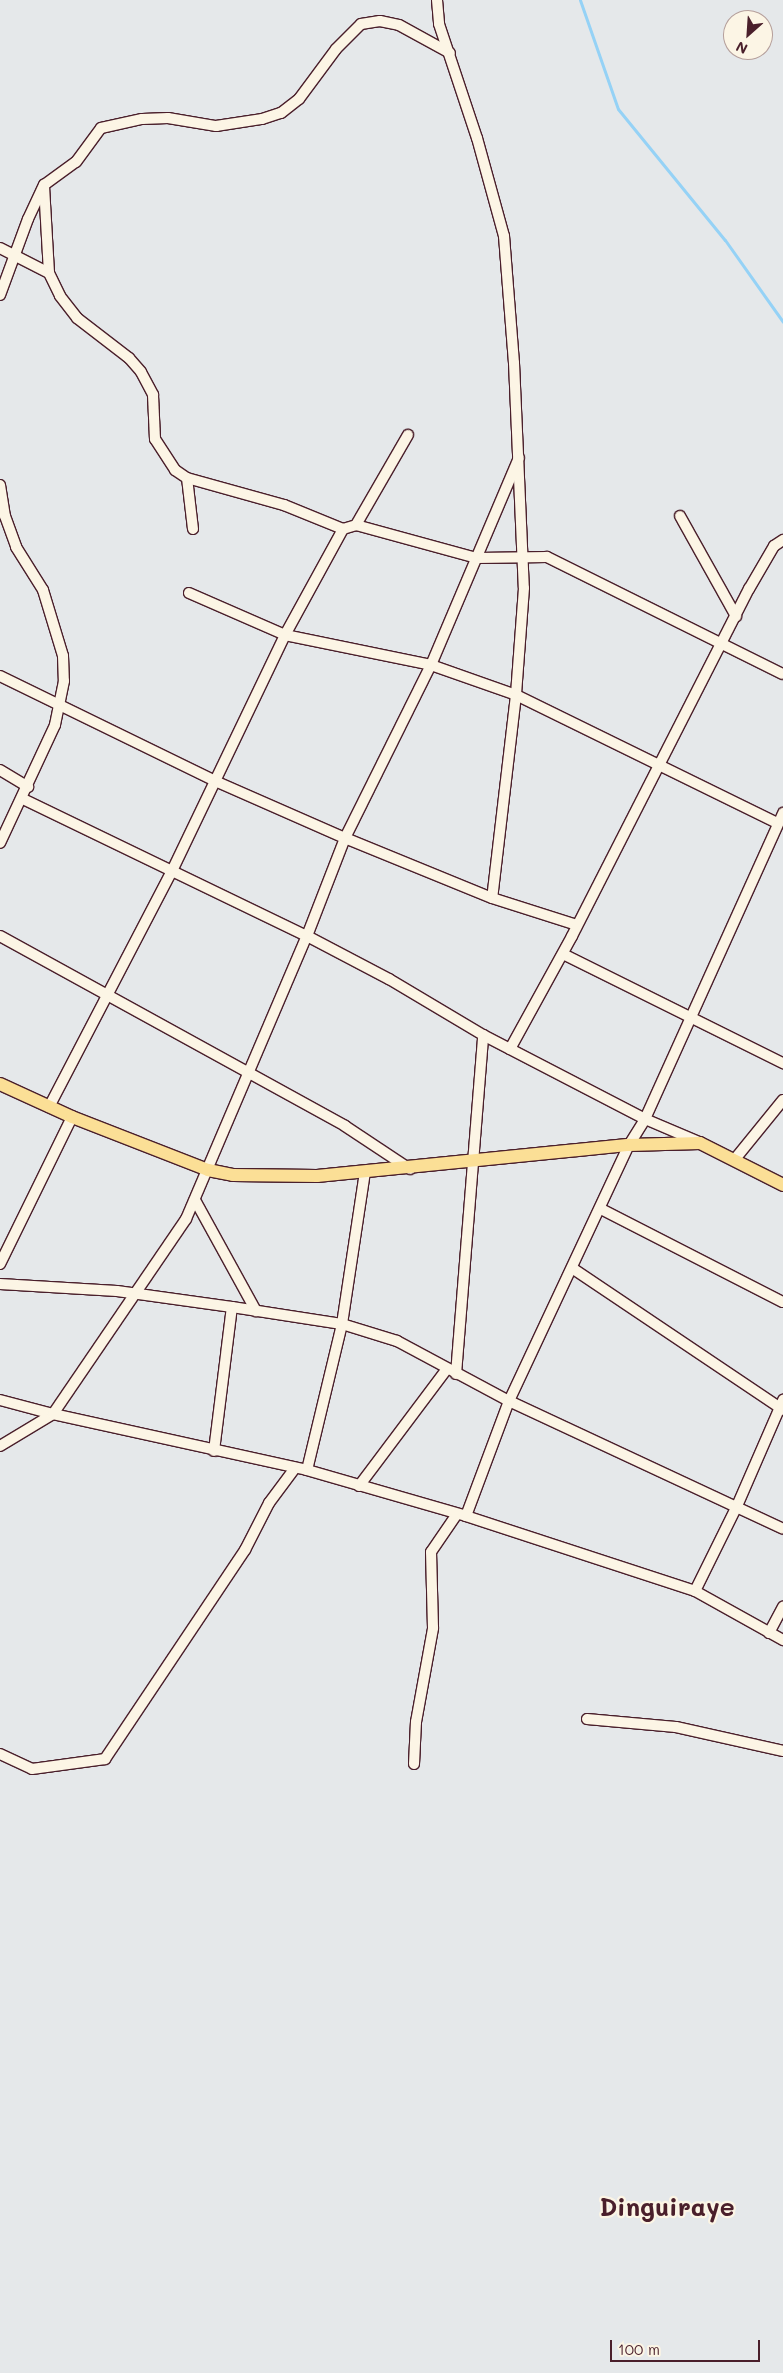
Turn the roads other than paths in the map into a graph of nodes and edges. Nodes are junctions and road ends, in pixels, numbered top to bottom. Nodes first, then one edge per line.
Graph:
1 (437, 0) edge
2 (450, 53) junction
3 (44, 185) junction
4 (0, 248) edge
5 (16, 256) junction
6 (49, 273) junction
7 (0, 295) edge
8 (408, 436) dead end
9 (519, 458) junction
10 (187, 478) junction
11 (0, 485) edge
12 (680, 516) dead end
13 (356, 525) junction
14 (193, 529) dead end
15 (343, 529) junction
16 (783, 540) edge
17 (524, 555) junction
18 (476, 558) junction
19 (190, 592) dead end
20 (736, 616) junction
21 (285, 635) junction
22 (722, 644) junction
23 (431, 665) junction
24 (783, 674) edge
25 (0, 676) edge
26 (516, 695) junction
27 (62, 704) junction
28 (661, 764) junction
29 (0, 770) edge
30 (215, 781) junction
31 (28, 787) junction
32 (23, 799) junction
33 (783, 813) edge
34 (777, 823) junction
35 (345, 838) junction
36 (0, 843) edge
37 (171, 873) junction
38 (492, 898) junction
39 (578, 925) junction
40 (0, 936) edge
41 (307, 936) junction
42 (563, 954) junction
43 (108, 996) junction
44 (690, 1018) junction
45 (483, 1035) junction
46 (510, 1049) junction
47 (783, 1063) edge
48 (246, 1072) junction
49 (0, 1084) edge
50 (783, 1100) edge
51 (49, 1107) junction
52 (72, 1117) junction
53 (645, 1119) junction
54 (700, 1143) junction
55 (629, 1145) junction
56 (734, 1159) junction
57 (474, 1162) junction
58 (410, 1169) junction
59 (208, 1170) junction
60 (365, 1172) junction
61 (783, 1185) edge
62 (195, 1200) junction
63 (601, 1209) junction
64 (0, 1264) edge
65 (572, 1268) junction
66 (0, 1284) edge
67 (136, 1294) junction
68 (783, 1302) edge
69 (232, 1307) junction
70 (256, 1311) junction
71 (342, 1324) junction
72 (447, 1369) junction
73 (456, 1374) junction
74 (0, 1400) edge
75 (509, 1401) junction
76 (782, 1406) edge
77 (52, 1414) junction
78 (0, 1446) edge
79 (214, 1451) junction
80 (295, 1468) junction
81 (307, 1470) junction
82 (358, 1486) junction
83 (737, 1506) junction
84 (462, 1515) junction
85 (783, 1529) edge
86 (695, 1591) junction
87 (783, 1607) edge
88 (769, 1633) junction
89 (783, 1640) edge
90 (587, 1719) dead end
91 (783, 1751) edge
92 (0, 1754) edge
93 (414, 1764) dead end

1 - 2 street
2 - 3 street
2 - 9 street
3 - 5 street
3 - 6 street
4 - 5 street
5 - 6 street
5 - 7 street
6 - 10 street
8 - 13 street
9 - 17 street
9 - 18 street
10 - 14 street
10 - 15 street
11 - 27 street
12 - 20 street
13 - 15 street
13 - 18 street
15 - 21 street
16 - 20 street
17 - 18 street
17 - 22 street
17 - 26 street
18 - 23 street
19 - 21 street
20 - 22 street
21 - 23 street
21 - 30 street
22 - 24 street
22 - 28 street
23 - 26 street
23 - 35 street
25 - 27 street
26 - 28 street
26 - 38 street
27 - 30 street
27 - 31 street
28 - 34 street
28 - 39 street
29 - 31 street
30 - 35 street
30 - 37 street
31 - 32 street
32 - 36 street
32 - 37 street
33 - 34 street
34 - 44 street
35 - 38 street
35 - 41 street
37 - 41 street
37 - 43 street
38 - 39 street
39 - 42 street
40 - 43 street
41 - 45 street
41 - 48 street
42 - 44 street
42 - 46 street
43 - 48 street
43 - 51 street
44 - 47 street
44 - 53 street
45 - 46 street
45 - 57 street
46 - 53 street
48 - 58 street
48 - 59 street
49 - 51 main road
50 - 56 street
51 - 52 main road
52 - 59 main road
52 - 64 street
53 - 54 street
53 - 55 street
54 - 55 main road
54 - 56 main road
55 - 57 main road
55 - 63 street
56 - 61 main road
57 - 58 main road
57 - 73 street
58 - 60 main road
59 - 60 main road
59 - 62 street
60 - 71 street
62 - 67 street
62 - 70 street
63 - 65 street
63 - 68 street
65 - 75 street
65 - 76 street
66 - 67 street
67 - 69 street
67 - 77 street
69 - 70 street
69 - 79 street
70 - 71 street
71 - 72 street
71 - 81 street
72 - 73 street
72 - 82 street
73 - 75 street
74 - 77 street
75 - 83 street
75 - 84 street
76 - 83 street
77 - 78 street
77 - 79 street
79 - 80 street
80 - 81 street
80 - 92 street
81 - 82 street
82 - 84 street
83 - 85 street
83 - 86 street
84 - 86 street
84 - 93 street
86 - 88 street
87 - 88 street
88 - 89 street
90 - 91 street

